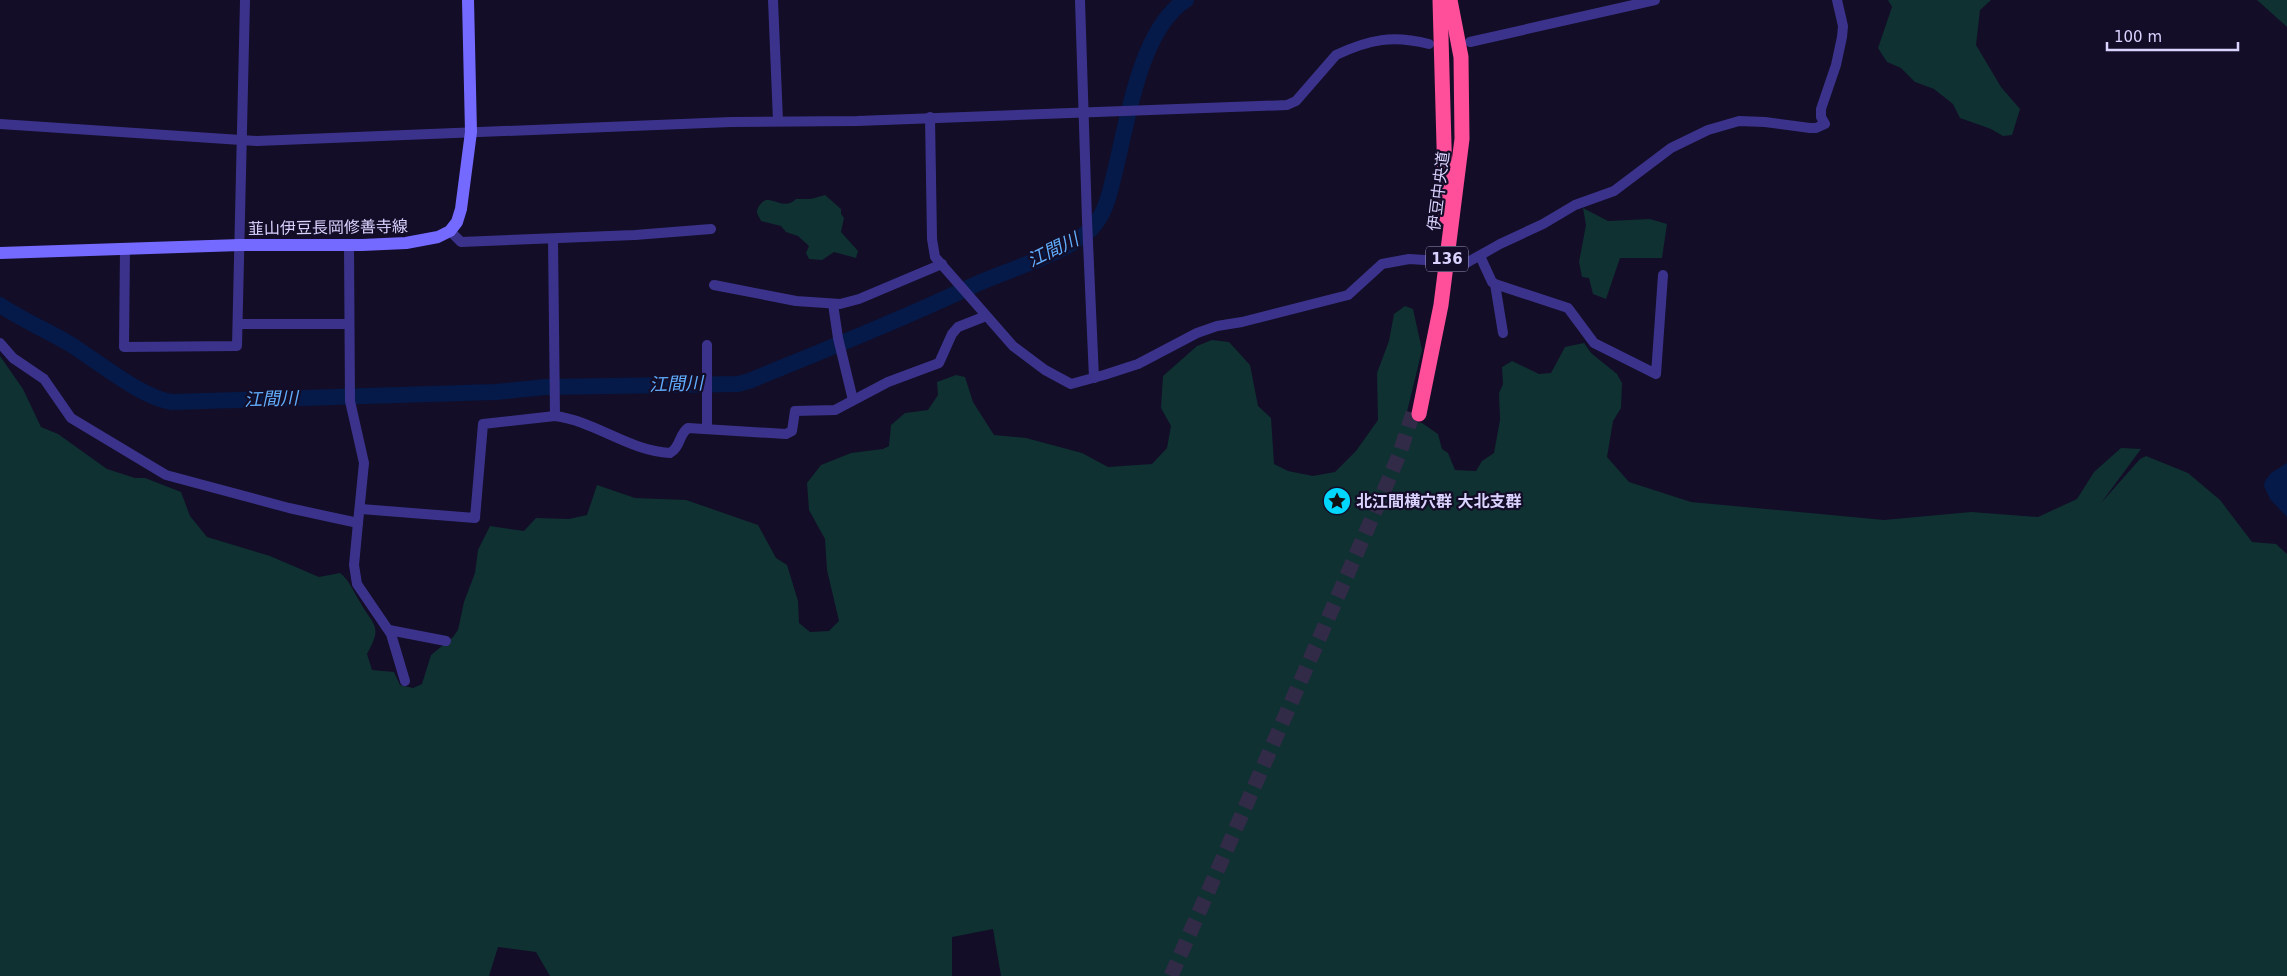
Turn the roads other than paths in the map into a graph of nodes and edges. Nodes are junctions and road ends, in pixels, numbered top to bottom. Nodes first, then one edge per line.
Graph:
1 (245, 0) edge
2 (468, 0) edge
3 (773, 0) edge
4 (1080, 0) edge
5 (1434, 0) edge
6 (1440, 0) edge
7 (1450, 0) edge
8 (1454, 0) edge
9 (1654, 0) edge
10 (1837, 0) edge
11 (1455, 21) junction
12 (1441, 28) junction
13 (1470, 42) dead end
14 (1429, 44) dead end
15 (1084, 112) junction
16 (930, 117) junction
17 (778, 121) junction
18 (0, 124) edge
19 (471, 132) junction
20 (242, 141) junction
21 (711, 229) dead end
22 (450, 231) junction
23 (553, 239) junction
24 (240, 245) junction
25 (349, 246) junction
26 (124, 248) junction
27 (0, 254) edge
28 (1480, 256) junction
29 (942, 264) junction
30 (1438, 264) dead end
31 (1453, 266) dead end
32 (1663, 275) dead end
33 (1496, 284) junction
34 (714, 285) dead end
35 (832, 304) junction
36 (986, 316) junction
37 (239, 324) junction
38 (349, 324) junction
39 (1503, 333) dead end
40 (0, 343) edge
41 (707, 345) dead end
42 (1094, 378) junction
43 (853, 400) junction
44 (555, 416) junction
45 (707, 428) junction
46 (360, 510) junction
47 (358, 523) junction
48 (389, 630) junction
49 (446, 641) dead end
50 (405, 681) dead end

1 - 20 street
2 - 19 main road
3 - 17 street
4 - 15 street
5 - 12 highway
6 - 12 highway, 伊豆中央道 / 136
7 - 11 highway, 伊豆中央道 / 136
8 - 11 highway, 136
9 - 13 street
10 - 28 street
11 - 12 highway, 伊豆中央道 / 136
14 - 15 street
15 - 16 street
15 - 42 street
16 - 17 street
16 - 29 street
17 - 19 street
18 - 20 street
19 - 20 street
19 - 22 main road
20 - 24 street
21 - 23 street
22 - 23 street
22 - 25 main road, 韮山伊豆長岡修善寺線
23 - 44 street
24 - 25 main road, 韮山伊豆長岡修善寺線
24 - 26 main road, 韮山伊豆長岡修善寺線
24 - 37 street
25 - 38 street
26 - 27 main road, 韮山伊豆長岡修善寺線
26 - 37 street
28 - 31 street
28 - 33 street
29 - 35 street
29 - 36 street
30 - 42 street
32 - 33 street
33 - 39 street
34 - 35 street
35 - 43 street
36 - 42 street
36 - 43 street
37 - 38 street
38 - 46 street
40 - 47 street
41 - 45 street
43 - 45 street
44 - 45 street
44 - 46 street
46 - 47 street
47 - 48 street
48 - 49 street
48 - 50 street

